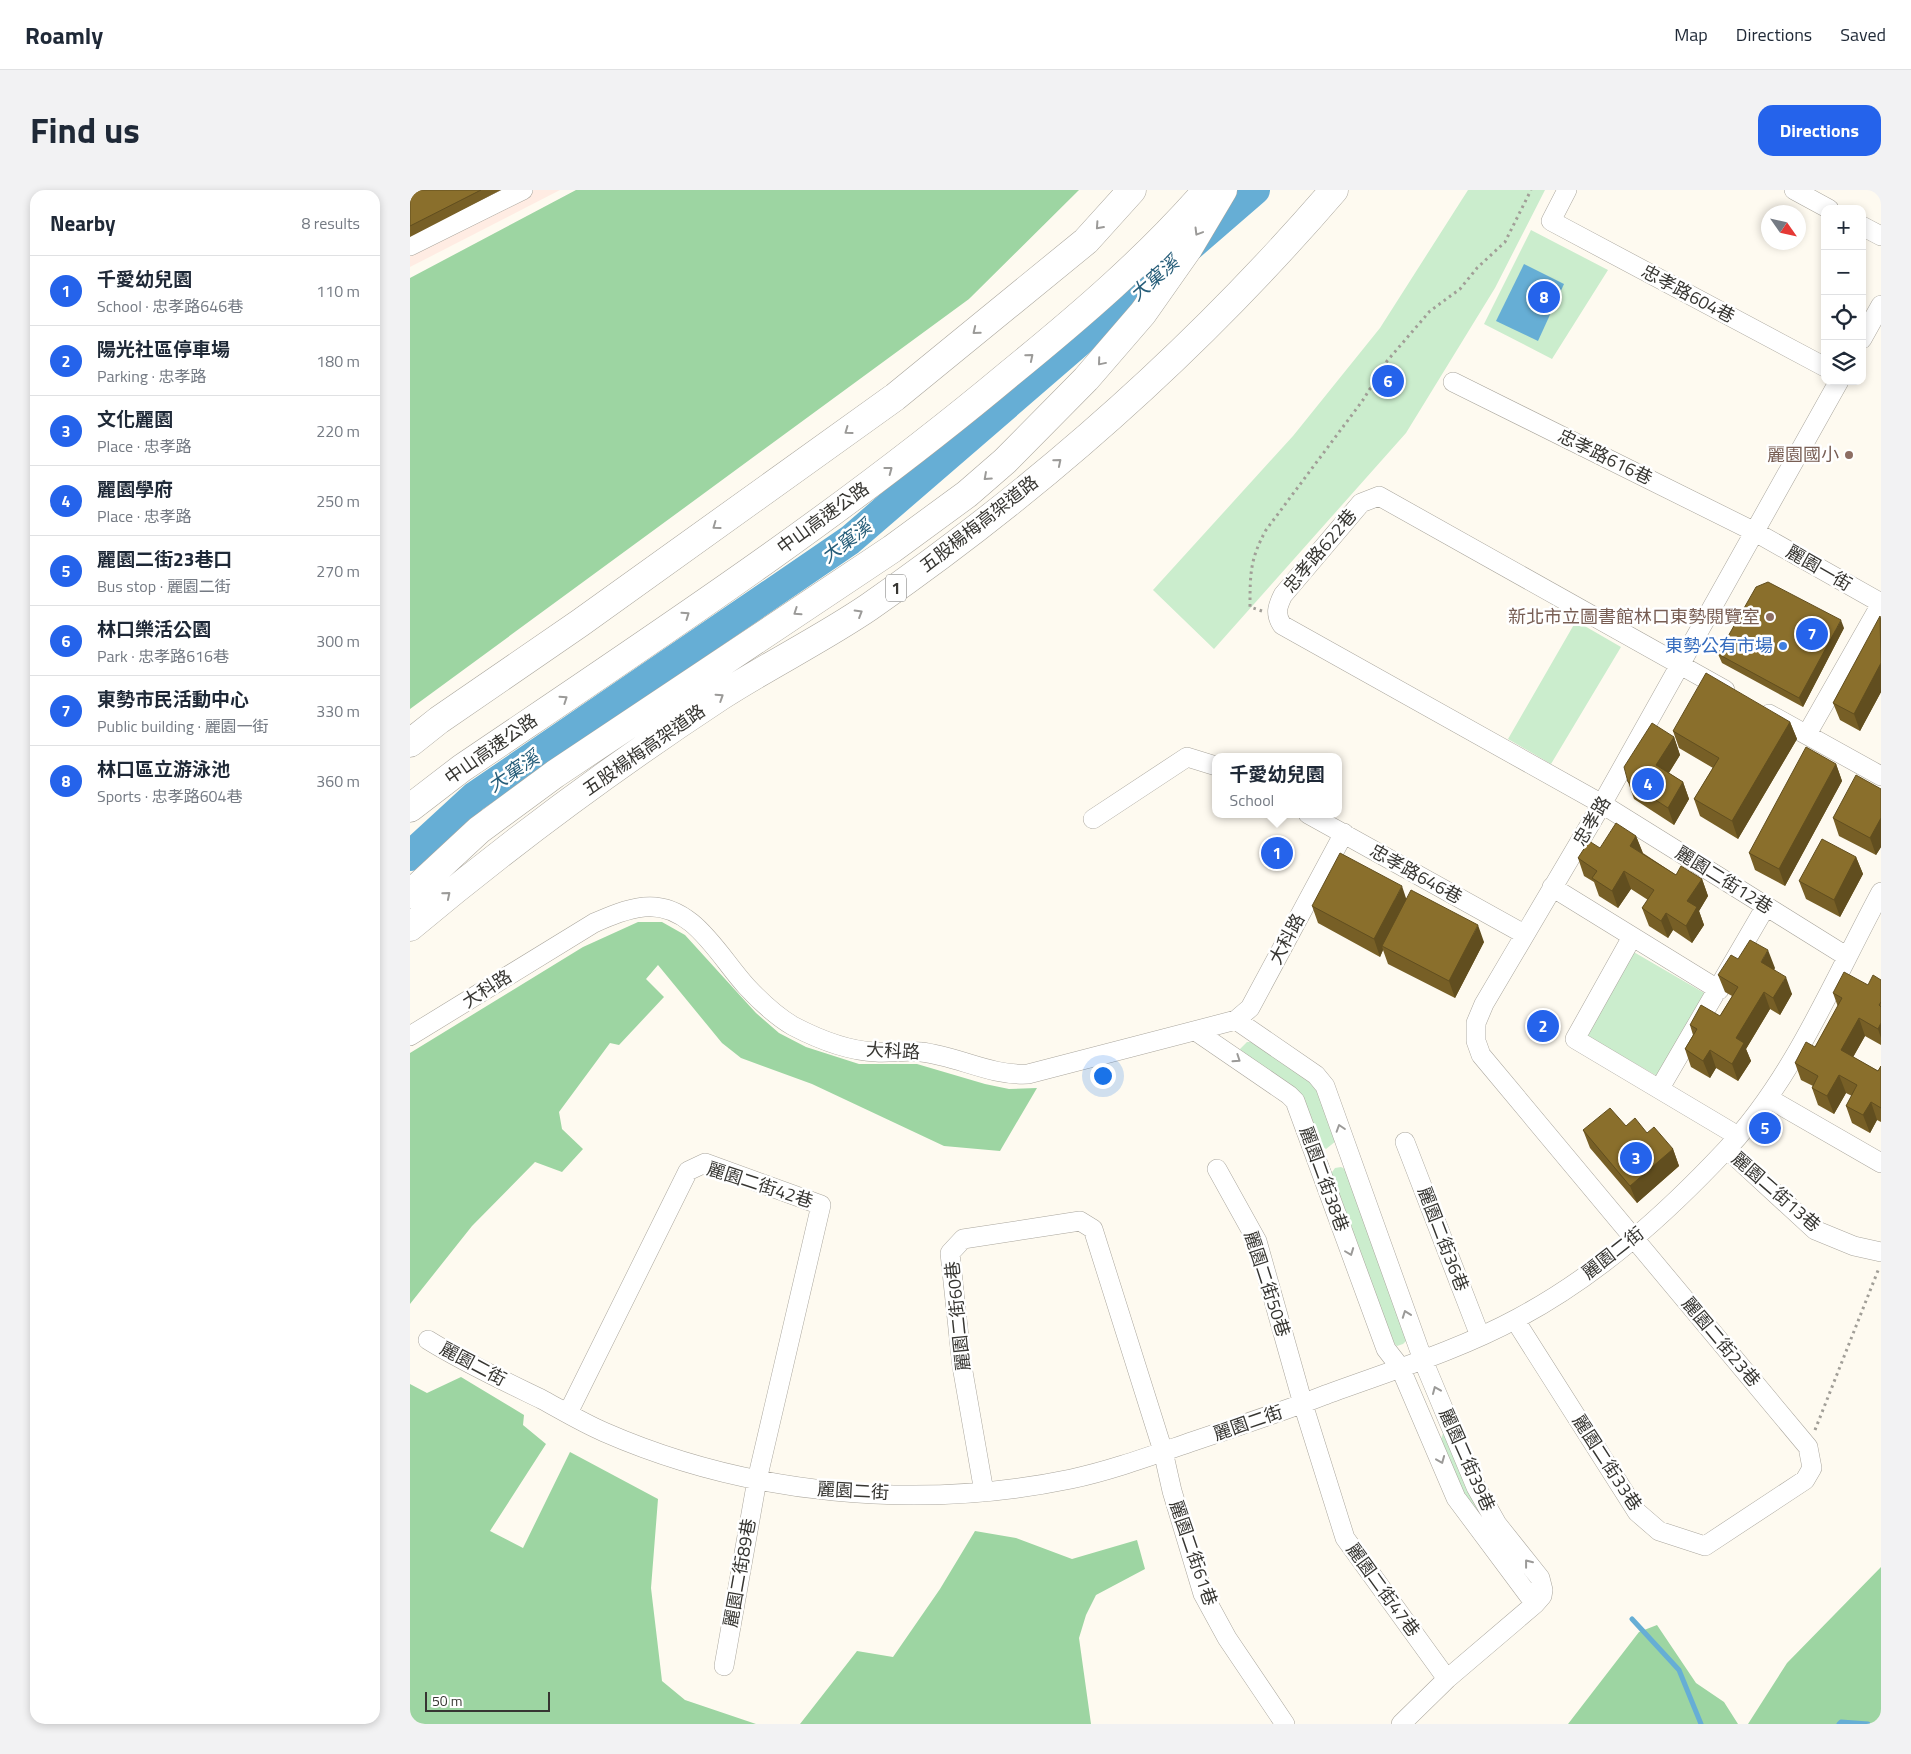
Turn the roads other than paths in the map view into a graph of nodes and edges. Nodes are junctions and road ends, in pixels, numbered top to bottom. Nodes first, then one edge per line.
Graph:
1 (523, 190) edge
2 (1132, 190) edge
3 (1207, 190) edge
4 (1223, 190) edge
5 (1334, 190) edge
6 (1567, 190) edge
7 (1794, 190) edge
8 (1822, 205) edge
9 (1866, 228) edge
10 (1881, 236) edge
11 (410, 246) edge
12 (1881, 305) edge
13 (1866, 332) edge
14 (1821, 365) edge
15 (1453, 382) dead end
16 (1838, 385) edge
17 (1756, 533) junction
18 (1881, 603) edge
19 (1679, 665) junction
20 (1738, 697) edge
21 (1756, 706) edge
22 (1807, 734) junction
23 (410, 743) edge
24 (1212, 765) edge
25 (1881, 776) edge
26 (1602, 804) junction
27 (410, 808) edge
28 (1316, 818) edge
29 (1093, 819) dead end
30 (1344, 833) junction
31 (1552, 887) junction
32 (1881, 892) edge
33 (410, 894) edge
34 (1766, 906) junction
35 (410, 927) edge
36 (1524, 934) junction
37 (1632, 937) junction
38 (1846, 956) junction
39 (1718, 990) junction
40 (1236, 1020) junction
41 (1197, 1032) junction
42 (410, 1036) edge
43 (1660, 1088) junction
44 (1768, 1098) junction
45 (1406, 1142) dead end
46 (1733, 1143) junction
47 (1348, 1154) junction
48 (1881, 1163) edge
49 (1317, 1164) junction
50 (1218, 1169) dead end
51 (1635, 1238) junction
52 (1881, 1252) edge
53 (1515, 1320) junction
54 (1480, 1336) junction
55 (428, 1340) dead end
56 (1423, 1360) junction
57 (1400, 1367) junction
58 (1303, 1404) junction
59 (568, 1414) junction
60 (1449, 1421) junction
61 (1429, 1430) junction
62 (1808, 1447) joint
63 (1164, 1452) junction
64 (756, 1480) junction
65 (984, 1492) junction
66 (1534, 1604) junction
67 (724, 1666) dead end
68 (1447, 1679) junction
69 (1285, 1724) edge
70 (1401, 1724) edge

1 - 11 street
2 -> 23 highway
27 -> 3 highway, 中山高速公路
4 -> 33 highway, 五股楊梅高架道路 / 1
35 -> 5 highway, 五股楊梅高架道路 / 1
6 - 14 street, 忠孝路604巷
7 - 8 street
9 - 10 street
12 - 13 street
15 - 17 street, 忠孝路616巷
16 - 17 street, 忠孝路
17 - 18 street, 麗園一街
17 - 19 street, 忠孝路
18 - 22 street
19 - 20 street
19 - 26 street, 忠孝路
19 - 26 street, 忠孝路622巷
21 - 22 street
22 - 25 street
24 - 29 street
26 - 31 street, 忠孝路
26 - 34 street, 麗園二街12巷
28 - 30 street, 忠孝路646巷
30 - 36 street, 忠孝路646巷
30 - 40 street, 大科路
31 - 36 street, 忠孝路
31 - 37 street
32 - 38 street, 麗園二街
34 - 38 street, 麗園二街12巷
34 - 39 street
36 - 51 street, 忠孝路
37 - 39 street
37 - 43 street, 麗園二街13巷
38 - 44 street, 麗園二街
39 - 43 street
40 - 41 street, 大科路
47 -> 40 street, 麗園二街38巷
41 - 42 street, 大科路
41 -> 49 street, 麗園二街38巷
43 - 46 street, 麗園二街13巷
44 - 46 street, 麗園二街
44 - 48 street
45 - 54 street, 麗園二街36巷
46 - 51 street, 麗園二街
46 - 52 street, 麗園二街13巷
47 - 49 street
56 -> 47 street, 麗園二街38巷
49 -> 57 street, 麗園二街38巷
50 - 58 street, 麗園二街50巷
51 - 53 street, 麗園二街
51 - 62 street, 麗園二街23巷
53 - 54 street, 麗園二街
53 - 62 street, 麗園二街33巷
54 - 56 street, 麗園二街
55 - 59 street, 麗園二街
56 - 57 street, 麗園二街
60 -> 56 street, 麗園二街39巷
57 - 58 street, 麗園二街
57 - 61 street, 麗園二街39巷
58 - 63 street, 麗園二街
58 - 68 street, 麗園二街47巷
59 - 64 street, 麗園二街
59 - 64 street, 麗園二街42巷
60 - 61 street
66 -> 60 street, 麗園二街39巷
61 -> 66 street, 麗園二街39巷
63 - 65 street, 麗園二街
63 - 65 street, 麗園二街60巷
63 - 69 street, 麗園二街61巷
64 - 65 street, 麗園二街
64 - 67 street, 麗園二街89巷
66 - 68 street
68 - 70 street

